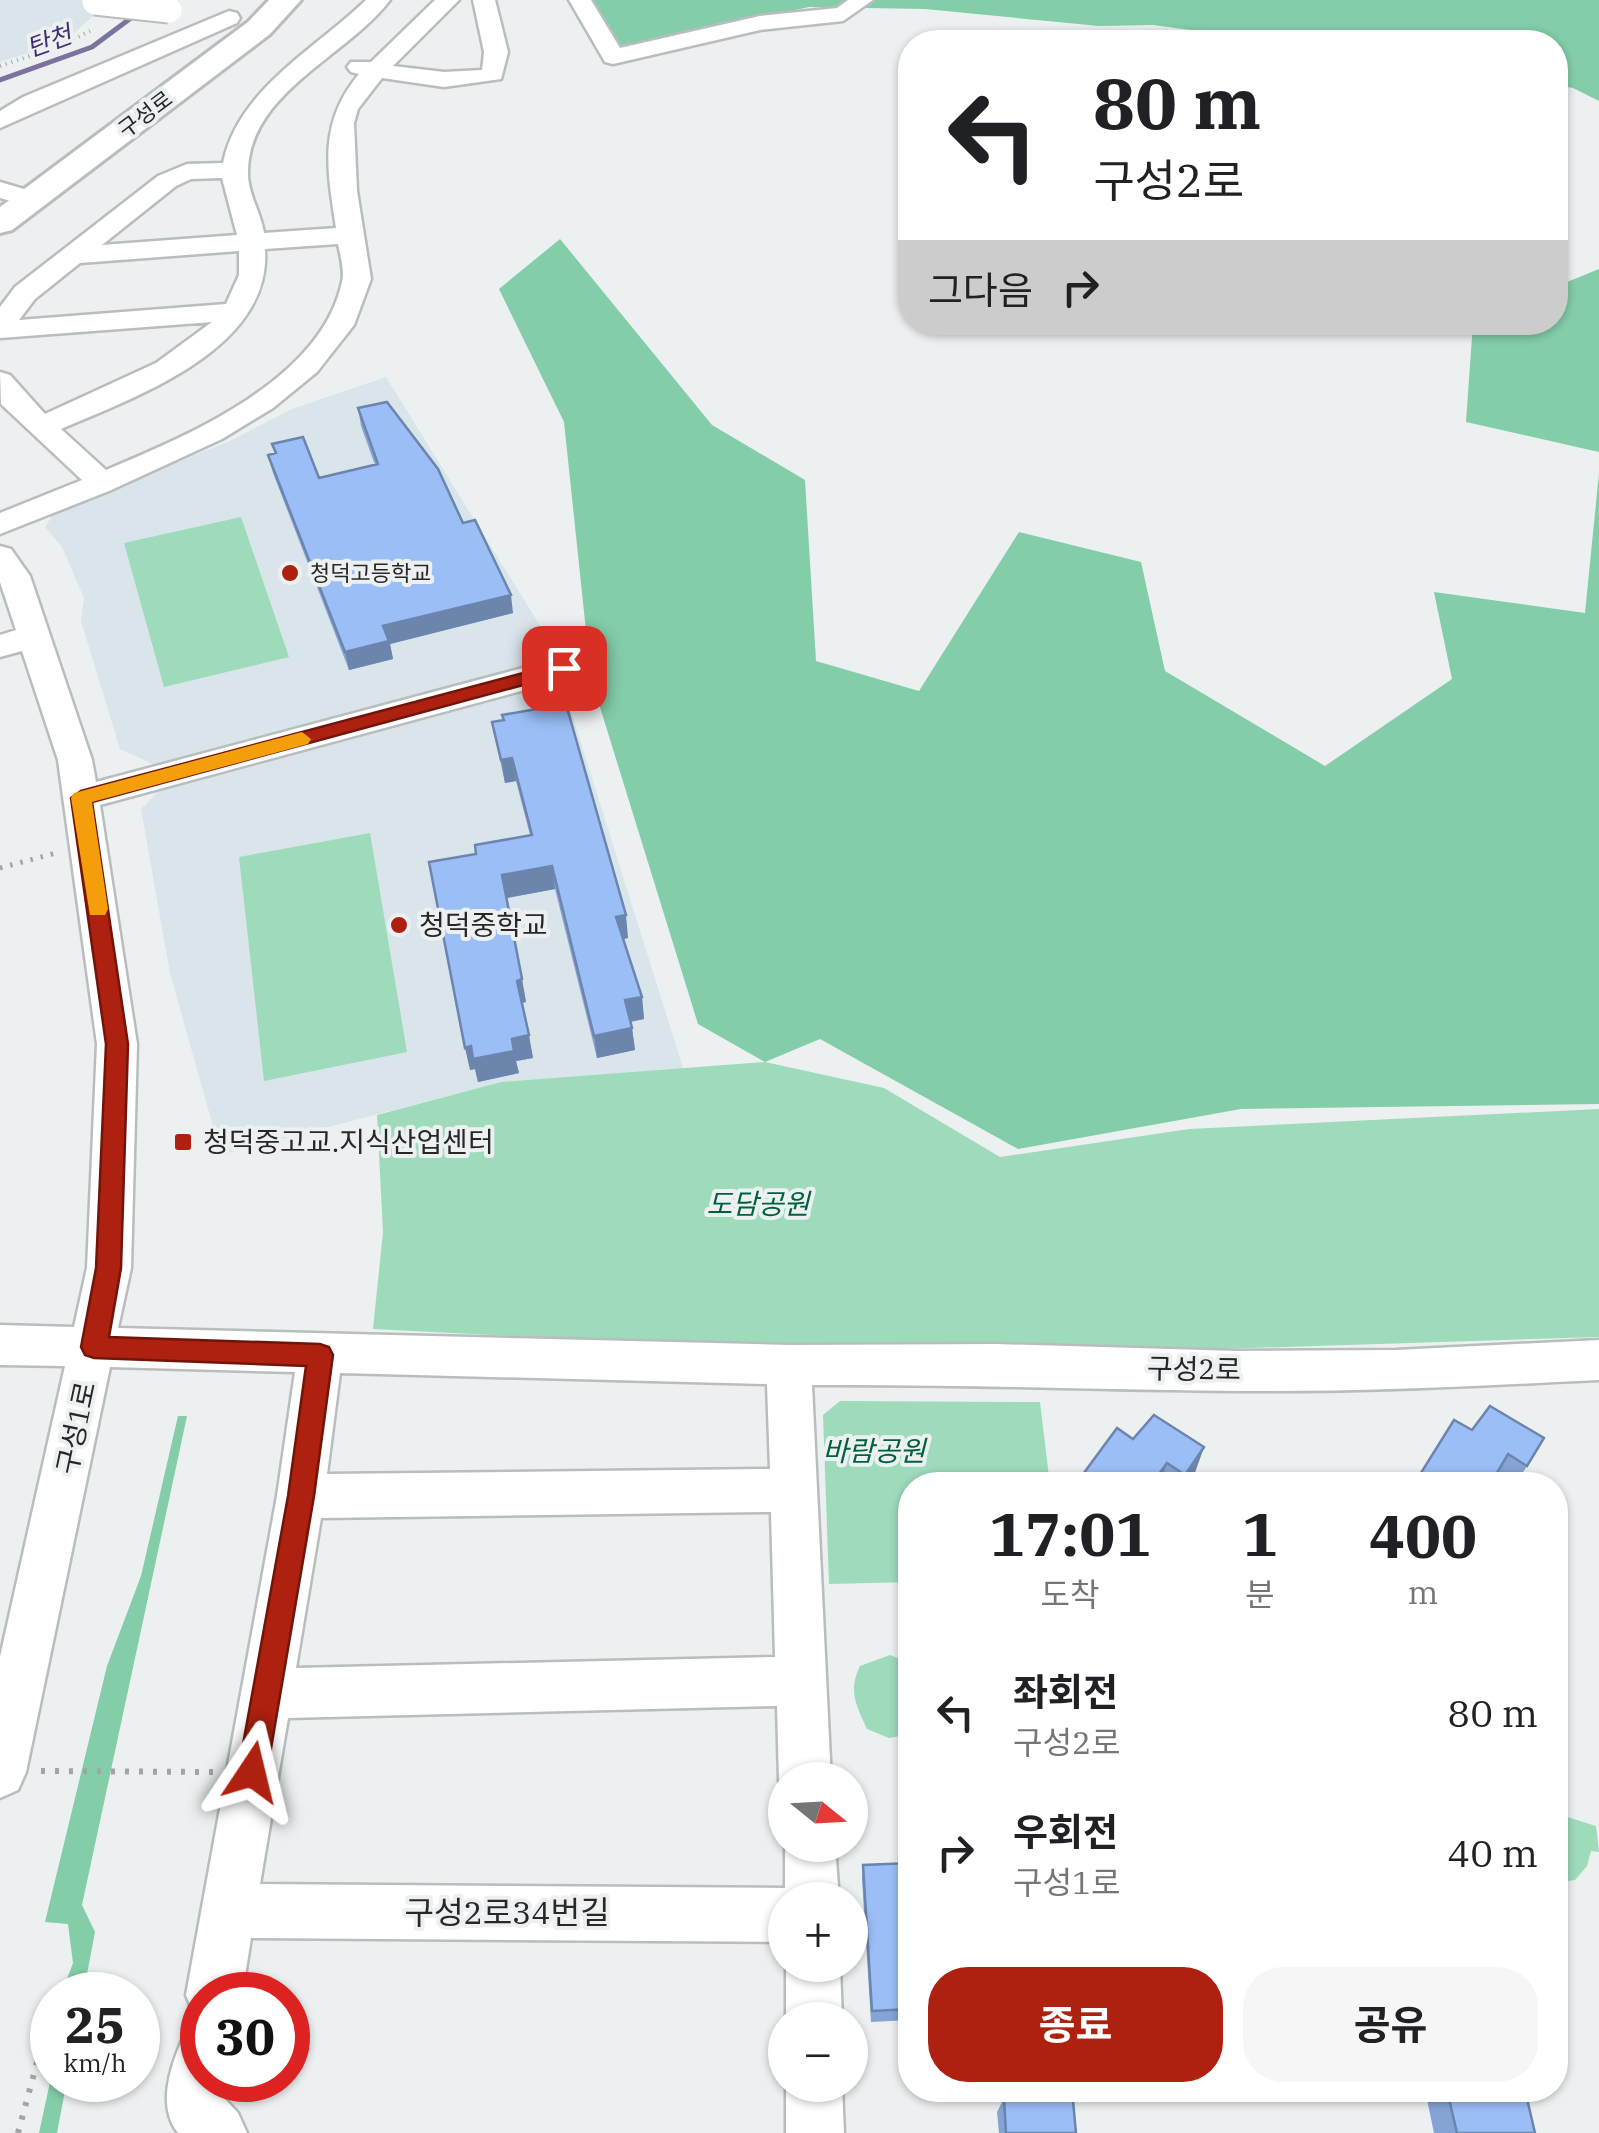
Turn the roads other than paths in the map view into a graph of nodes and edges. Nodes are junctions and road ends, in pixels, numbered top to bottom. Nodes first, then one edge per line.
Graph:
1 (379, 0) edge
2 (448, 0) edge
3 (484, 0) edge
4 (580, 0) edge
5 (862, 0) edge
6 (94, 2) dead end
7 (276, 10) edge
8 (228, 18) junction
9 (314, 60) junction
10 (380, 70) junction
11 (0, 121) edge
12 (236, 170) junction
13 (0, 190) edge
14 (32, 199) junction
15 (0, 223) edge
16 (350, 235) junction
17 (251, 242) junction
18 (74, 254) junction
19 (234, 312) junction
20 (0, 328) edge
21 (0, 381) edge
22 (42, 426) junction
23 (100, 481) junction
24 (0, 524) edge
25 (0, 556) edge
26 (17, 641) edge
27 (564, 668) dead end
28 (81, 798) junction
29 (0, 1345) edge
30 (94, 1347) junction
31 (320, 1355) junction
32 (1599, 1360) edge
33 (789, 1366) junction
34 (796, 1490) junction
35 (301, 1496) junction
36 (800, 1682) junction
37 (267, 1694) junction
38 (804, 1762) edge
39 (0, 1772) edge
40 (228, 1911) junction
41 (768, 1915) edge
42 (218, 1972) edge
43 (195, 2102) edge
44 (814, 2102) edge
45 (218, 2133) edge
46 (815, 2133) edge

1 - 9 street
2 - 10 street
3 - 10 street
4 - 5 street
6 - 8 street, bridge
7 - 8 street
7 - 14 main road, 구성로
8 - 11 street
9 - 10 street
9 - 12 street
10 - 16 street
12 - 17 street
12 - 18 street
13 - 14 street
14 - 15 main road, 구성로
16 - 17 street
16 - 23 street
17 - 18 street
17 - 19 street
18 - 20 street
19 - 20 street
19 - 22 street
21 - 22 street
22 - 23 street
23 - 24 street
25 - 26 street, 구성1로
26 - 28 street, 구성1로
27 - 28 street
28 - 30 street, 구성1로
29 - 30 street, 구성2로
30 - 31 street, 구성2로
30 - 39 street, 구성1로
31 - 33 street, 구성2로
31 - 35 street
32 - 33 street, 구성2로
33 - 34 street
34 - 35 street
34 - 36 street
35 - 37 street
36 - 37 street
36 - 38 street
37 - 40 street
40 - 41 street, 구성2로34번길
40 - 42 street
43 - 45 street
44 - 46 street

